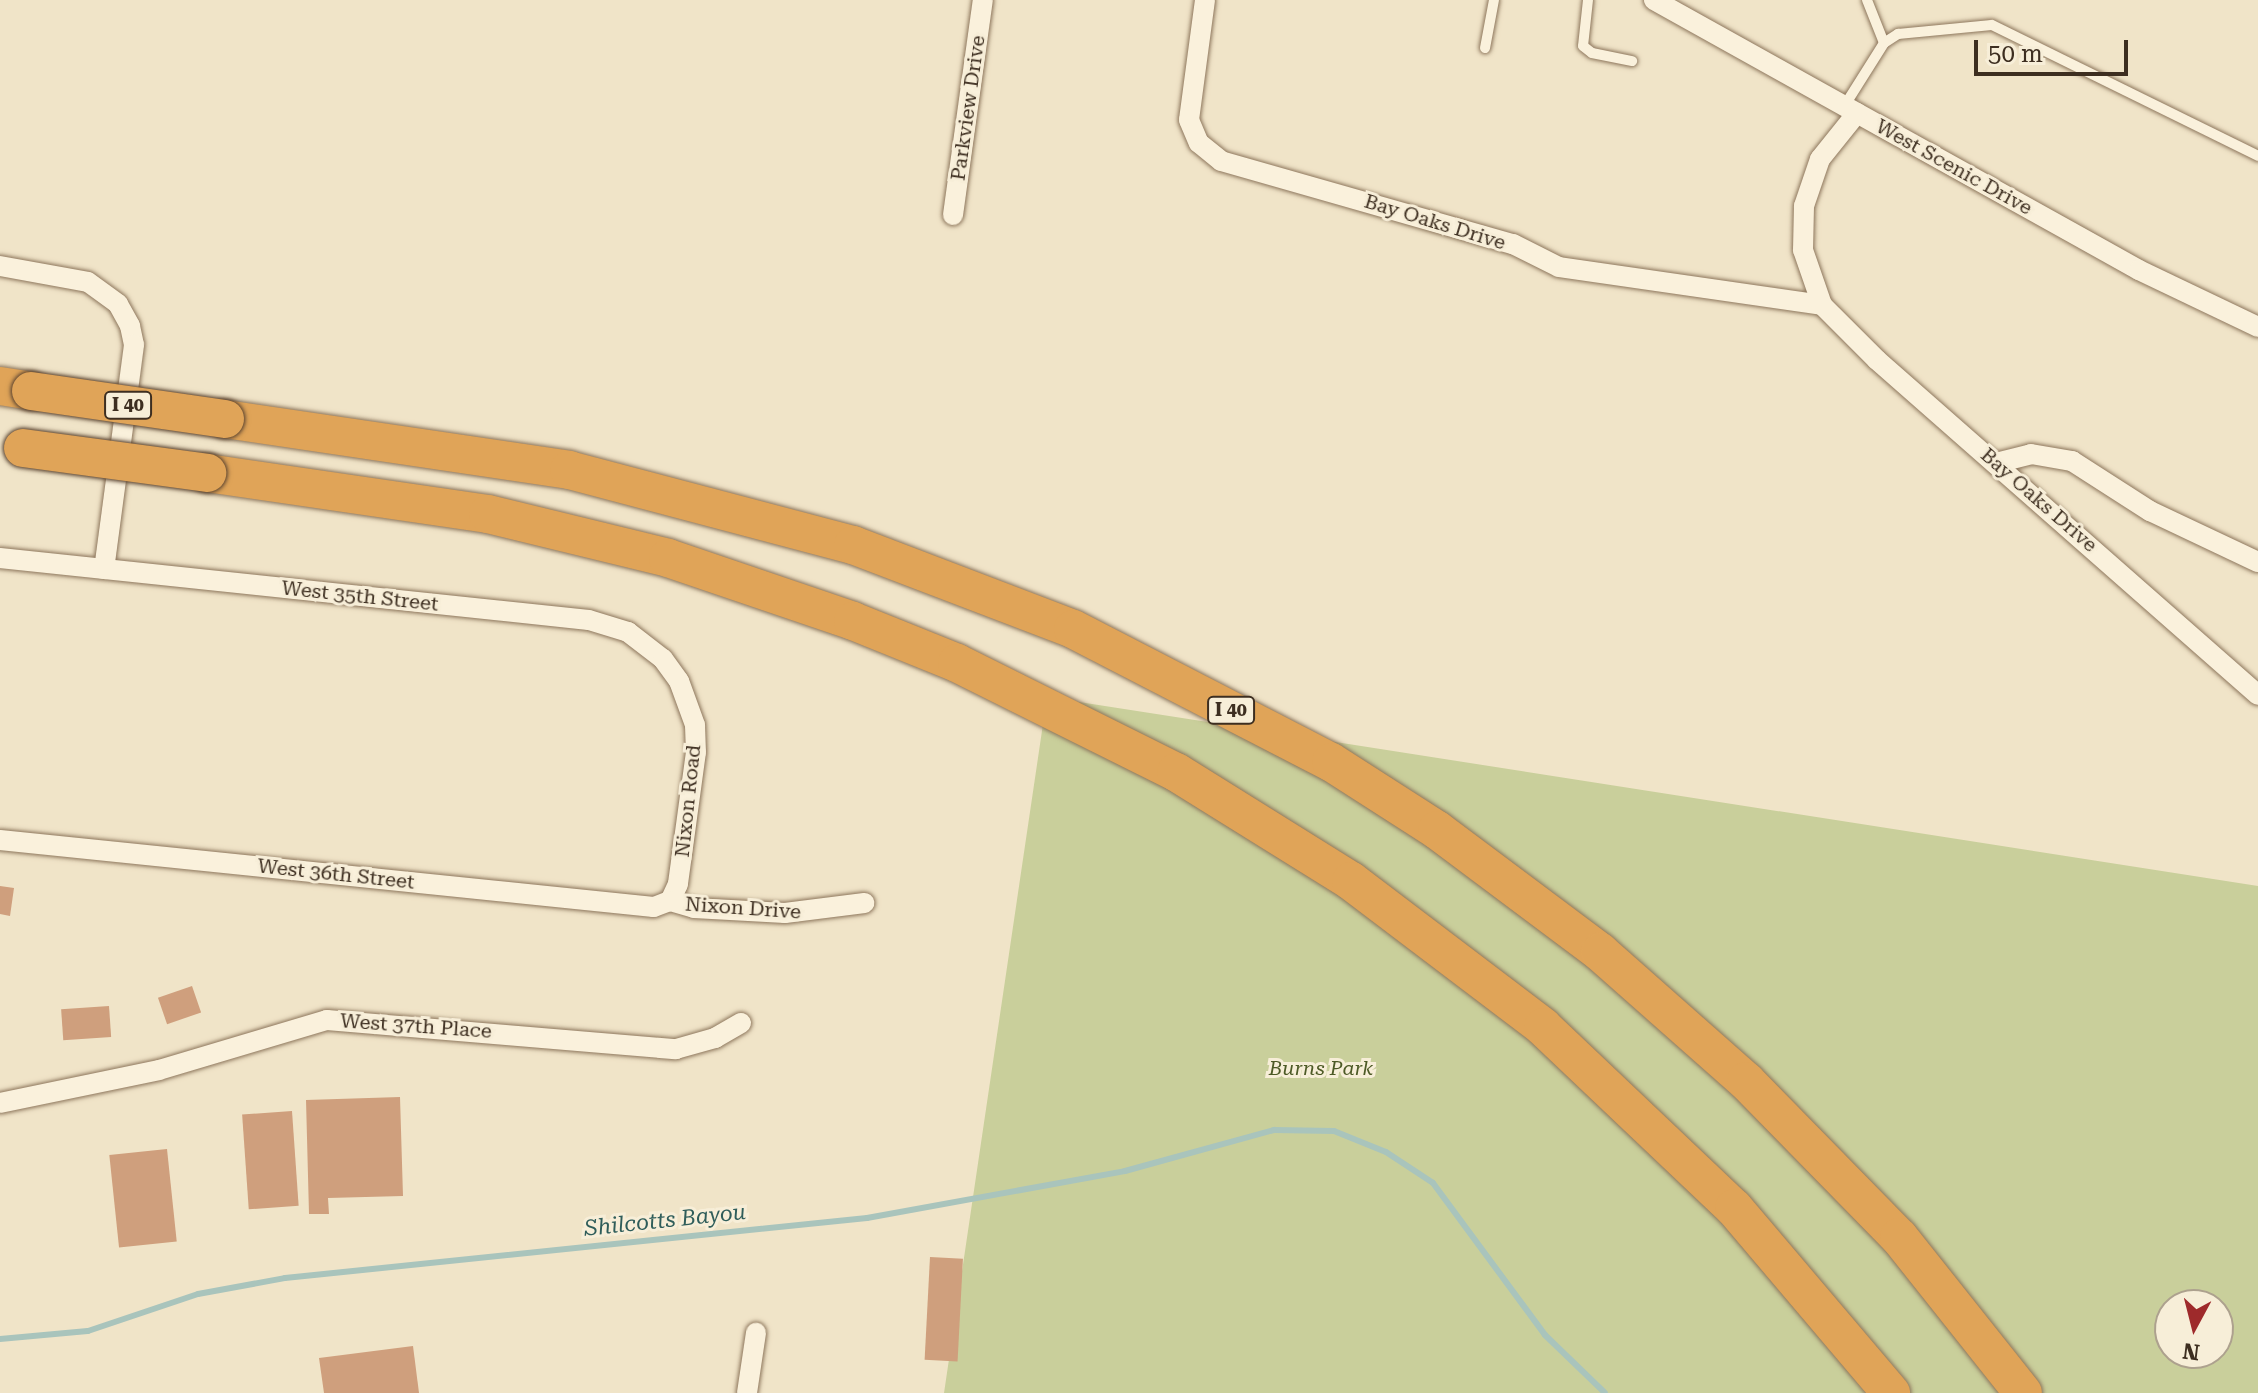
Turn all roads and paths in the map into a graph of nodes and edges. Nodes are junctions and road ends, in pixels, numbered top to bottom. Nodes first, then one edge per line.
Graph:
1 (983, 0) edge
2 (1205, 0) edge
3 (1494, 0) edge
4 (1588, 0) edge
5 (1654, 0) edge
6 (1867, 0) edge
7 (1884, 43) junction
8 (1485, 48) dead end
9 (1632, 61) dead end
10 (1851, 109) junction
11 (2258, 156) edge
12 (953, 215) dead end
13 (0, 266) edge
14 (1822, 305) junction
15 (2258, 327) edge
16 (16, 389) edge
17 (12, 446) edge
18 (1996, 463) junction
19 (0, 558) edge
20 (2258, 562) edge
21 (104, 569) junction
22 (2258, 695) edge
23 (687, 699) joint
24 (0, 840) edge
25 (670, 901) junction
26 (864, 903) dead end
27 (741, 1023) dead end
28 (0, 1103) edge
29 (756, 1333) dead end
30 (747, 1393) edge
31 (1891, 1393) edge
32 (2023, 1393) edge

1 - 12 street, Parkview Drive
2 - 14 street, Bay Oaks Drive
3 - 8 lane
4 - 9 lane
5 - 10 street, West Scenic Drive
6 - 7 lane
7 - 10 lane
7 - 11 lane
10 - 14 street, Bay Oaks Drive
10 - 15 street, West Scenic Drive
13 - 21 street
14 - 18 street, Bay Oaks Drive
16 - 32 highway, I 40, bridge
17 - 31 highway, bridge
18 - 20 street
18 - 22 street, Bay Oaks Drive
19 - 21 street, West 35th Street
21 - 23 street, West 35th Street
23 - 25 street, Nixon Road
24 - 25 street, West 36th Street
25 - 26 street, Nixon Drive
27 - 28 street, West 37th Place
29 - 30 street

